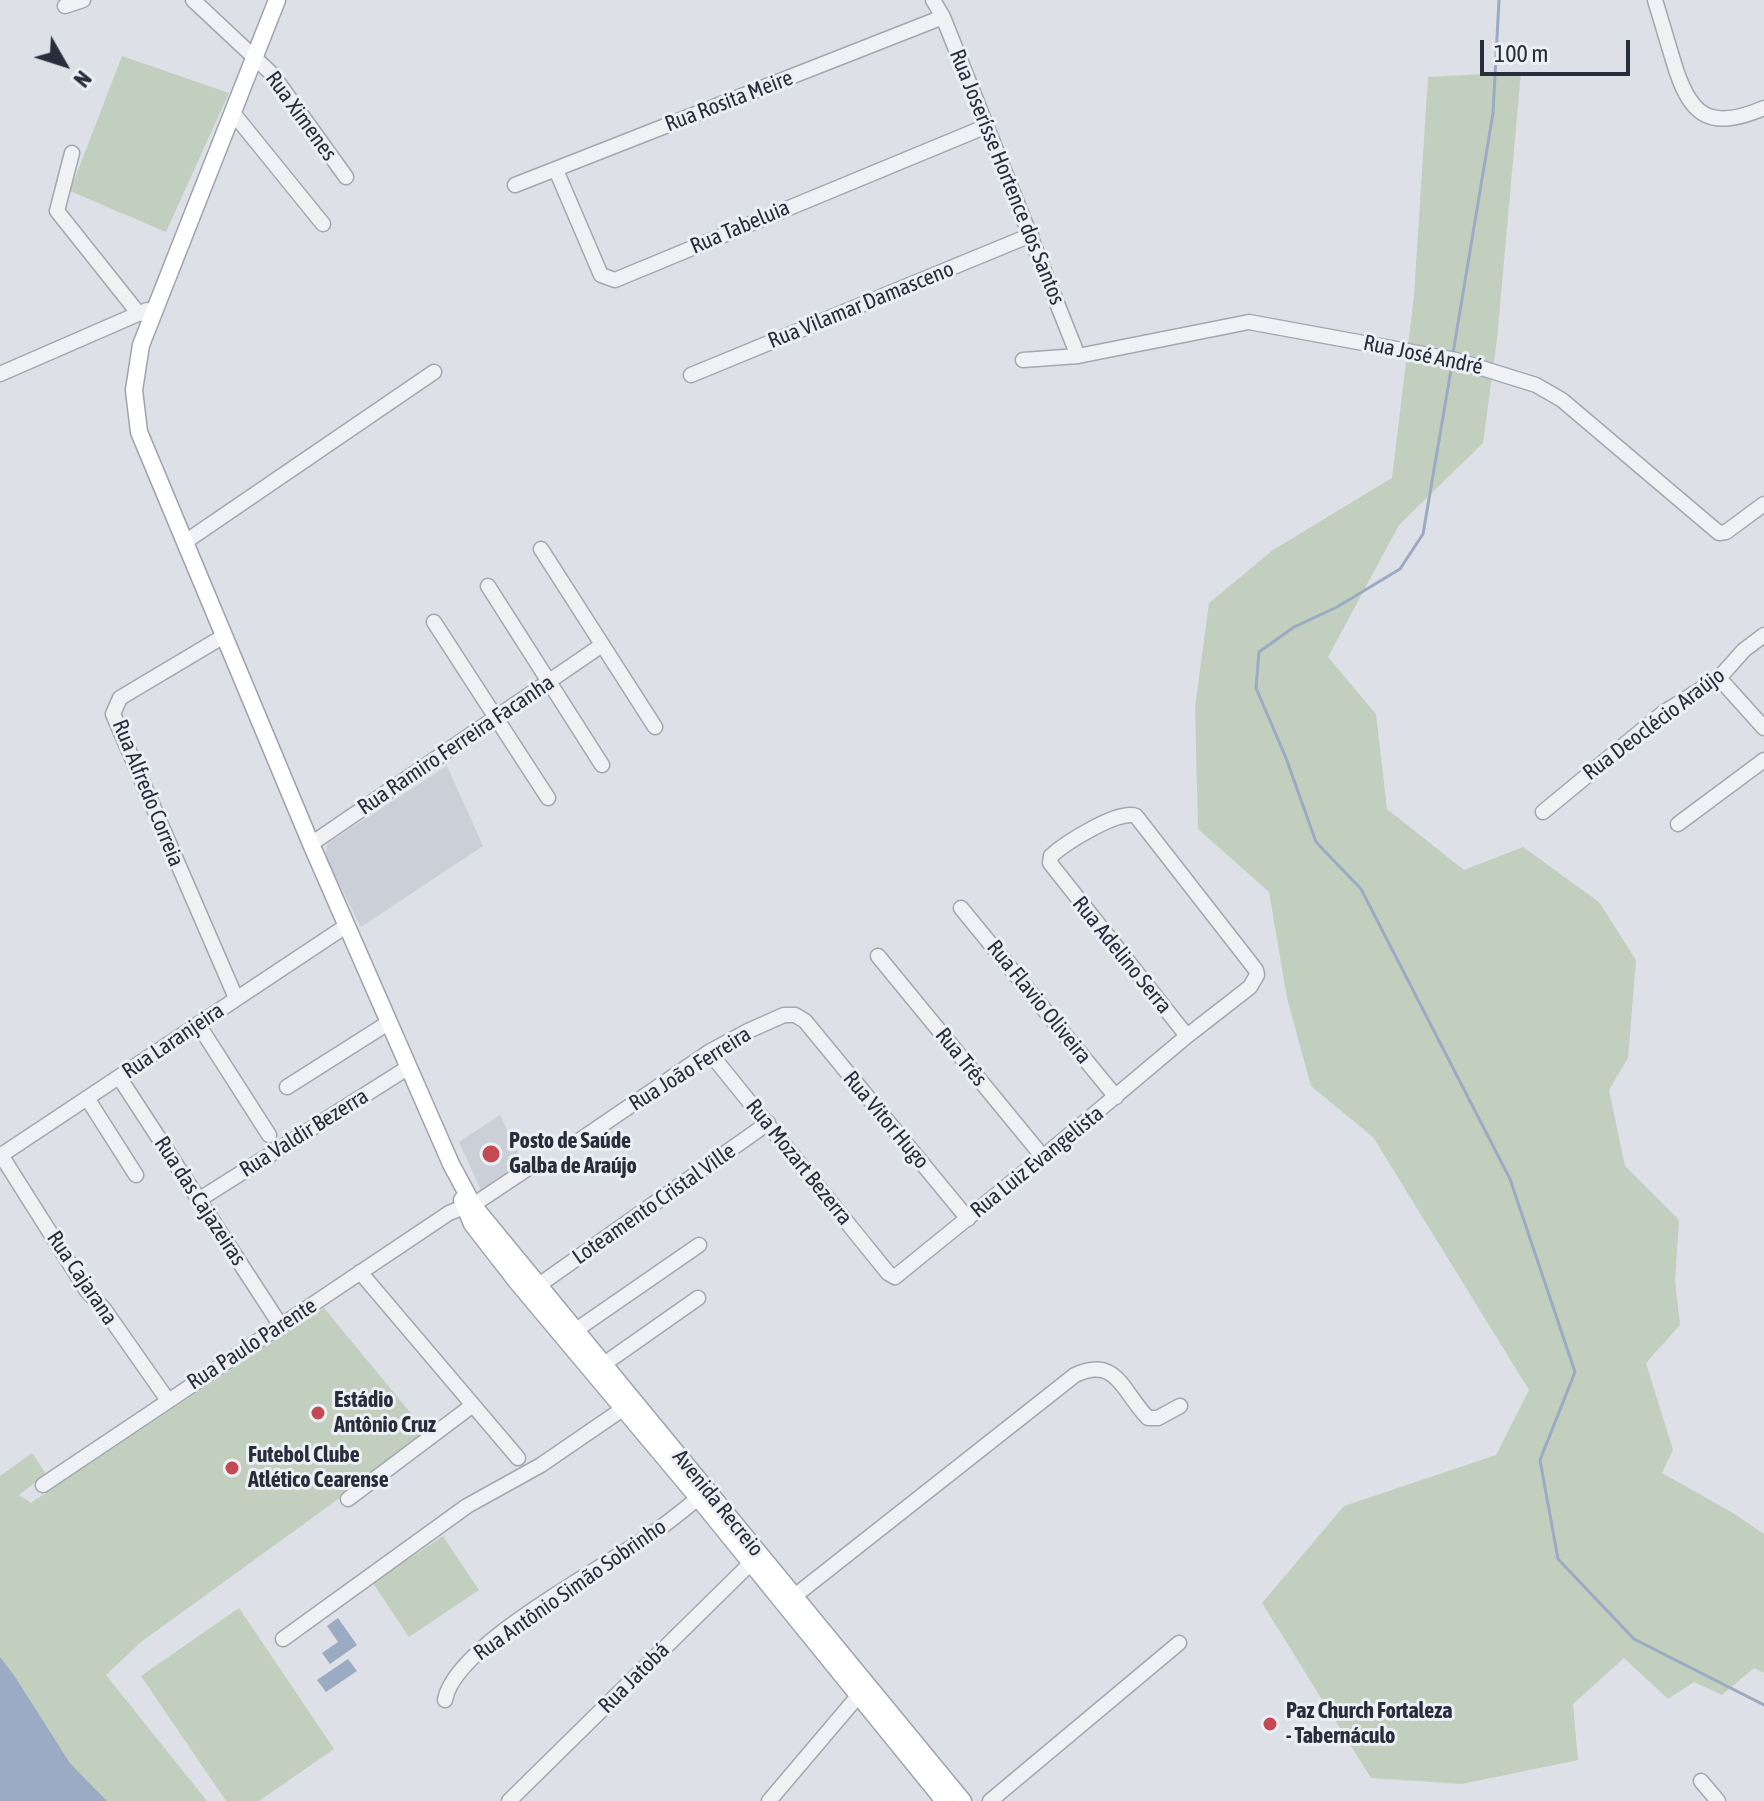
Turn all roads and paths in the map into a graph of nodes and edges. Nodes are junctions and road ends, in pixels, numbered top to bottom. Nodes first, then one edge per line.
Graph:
1 (83, 0) edge
2 (193, 0) edge
3 (277, 0) edge
4 (933, 0) edge
5 (1655, 0) edge
6 (65, 6) dead end
7 (943, 17) junction
8 (255, 55) junction
9 (1764, 108) edge
10 (233, 113) junction
11 (987, 126) junction
12 (72, 153) dead end
13 (556, 170) junction
14 (346, 177) dead end
15 (515, 185) dead end
16 (323, 224) dead end
17 (1031, 235) junction
18 (155, 307) junction
19 (139, 314) junction
20 (1078, 356) junction
21 (1023, 360) dead end
22 (434, 372) dead end
23 (0, 374) edge
24 (691, 375) dead end
25 (1764, 504) edge
26 (185, 542) junction
27 (541, 549) dead end
28 (488, 586) dead end
29 (434, 622) dead end
30 (1764, 635) edge
31 (224, 636) junction
32 (602, 645) junction
33 (1719, 678) junction
34 (549, 681) junction
35 (496, 718) junction
36 (655, 727) dead end
37 (1764, 728) edge
38 (1764, 760) edge
39 (602, 765) dead end
40 (548, 798) dead end
41 (1543, 812) dead end
42 (1678, 824) dead end
43 (311, 844) junction
44 (1054, 871) joint
45 (961, 908) dead end
46 (346, 926) junction
47 (878, 956) dead end
48 (236, 998) junction
49 (805, 1021) joint
50 (388, 1023) junction
51 (198, 1024) junction
52 (1185, 1038) junction
53 (709, 1052) junction
54 (409, 1067) junction
55 (119, 1077) junction
56 (287, 1087) dead end
57 (1116, 1097) junction
58 (87, 1098) junction
59 (768, 1123) junction
60 (269, 1135) dead end
61 (580, 1140) dead end
62 (1, 1155) edge
63 (1043, 1157) junction
64 (527, 1169) dead end
65 (136, 1175) dead end
66 (200, 1199) junction
67 (469, 1206) junction
68 (968, 1219) junction
69 (699, 1245) dead end
70 (360, 1272) junction
71 (888, 1273) joint
72 (539, 1285) junction
73 (698, 1298) dead end
74 (281, 1326) junction
75 (576, 1330) junction
76 (604, 1364) junction
77 (167, 1399) junction
78 (473, 1405) junction
79 (629, 1405) junction
80 (1180, 1406) dead end
81 (518, 1458) dead end
82 (43, 1485) dead end
83 (703, 1494) junction
84 (348, 1499) dead end
85 (755, 1559) junction
86 (789, 1600) junction
87 (283, 1639) dead end
88 (1179, 1643) dead end
89 (863, 1691) junction
90 (445, 1700) dead end
91 (1701, 1781) dead end
92 (509, 1801) edge
93 (769, 1801) edge
94 (944, 1801) edge
95 (963, 1801) edge
96 (990, 1801) edge
97 (1718, 1801) edge

1 - 6 street
2 - 8 street, Rua Ximenes
3 - 8 main road
4 - 7 street, Rua Joserísse Hortence dos Santos
5 - 9 street
7 - 11 street, Rua Joserísse Hortence dos Santos
7 - 13 street, Rua Rosita Meire
8 - 10 main road
8 - 14 street, Rua Ximenes
10 - 16 street
10 - 18 main road
11 - 13 street, Rua Tabeluia
11 - 17 street, Rua Joserísse Hortence dos Santos
12 - 19 street
13 - 15 street, Rua Rosita Meire
17 - 20 street, Rua Joserísse Hortence dos Santos
17 - 24 street, Rua Vilamar Damasceno
18 - 19 street
18 - 26 main road
19 - 23 street
20 - 21 street, Rua José André
20 - 25 street, Rua José André
22 - 26 street
26 - 31 main road
27 - 32 street
28 - 34 street
29 - 35 street
30 - 33 street, Rua Deoclécio Araújo
31 - 43 main road
31 - 48 street, Rua Alfredo Correia
32 - 34 street, Rua Ramiro Ferreira Facanha
32 - 36 street
33 - 37 street
33 - 41 street, Rua Deoclécio Araújo
34 - 35 street, Rua Ramiro Ferreira Facanha
34 - 39 street
35 - 40 street
35 - 43 street, Rua Ramiro Ferreira Facanha
38 - 42 street
43 - 46 main road
44 - 52 street, Rua Adelino Serra
44 - 52 street, Rua Luiz Evangelista
45 - 57 street, Rua Flavio Oliveira
46 - 48 street, Rua Laranjeira
46 - 50 main road
47 - 63 street, Rua Três
48 - 51 street, Rua Laranjeira
49 - 53 street, Rua João Ferreira
49 - 68 street, Rua Vitor Hugo
50 - 54 main road
50 - 56 street
51 - 55 street, Rua Laranjeira
51 - 60 street
52 - 57 street, Rua Luiz Evangelista
53 - 59 street, Rua Mozart Bezerra
53 - 61 street, Rua João Ferreira
54 - 66 street, Rua Valdir Bezerra
54 - 67 main road
55 - 58 street, Rua Laranjeira
55 - 66 street, Rua das Cajazeiras
57 - 63 street, Rua Luiz Evangelista
58 - 62 street, Rua Laranjeira
58 - 65 street
59 - 71 street, Rua Mozart Bezerra
59 - 72 street, Loteamento Cristal Ville
62 - 77 street, Rua Cajarana
63 - 68 street, Rua Luiz Evangelista
64 - 67 street
66 - 74 street, Rua das Cajazeiras
67 - 70 street, Rua Paulo Parente
67 - 72 main road, Avenida Recreio
67 - 79 main road, Avenida Recreio
68 - 71 street, Rua Luiz Evangelista
69 - 75 street
70 - 74 street, Rua Paulo Parente
70 - 78 street
72 - 75 main road, Avenida Recreio
73 - 76 street
74 - 77 street, Rua Paulo Parente
75 - 76 main road, Avenida Recreio
76 - 79 main road, Avenida Recreio
77 - 82 street, Rua Paulo Parente
78 - 81 street
78 - 84 street
79 - 83 main road, Avenida Recreio
79 - 87 street
80 - 86 street
83 - 85 main road, Avenida Recreio
83 - 90 street, Rua Antônio Simão Sobrinho
85 - 86 main road, Avenida Recreio
85 - 92 street, Rua Jatobá
86 - 89 main road, Avenida Recreio
88 - 96 street
89 - 93 street
89 - 94 main road, Avenida Recreio
89 - 95 main road, Avenida Recreio
91 - 97 street

